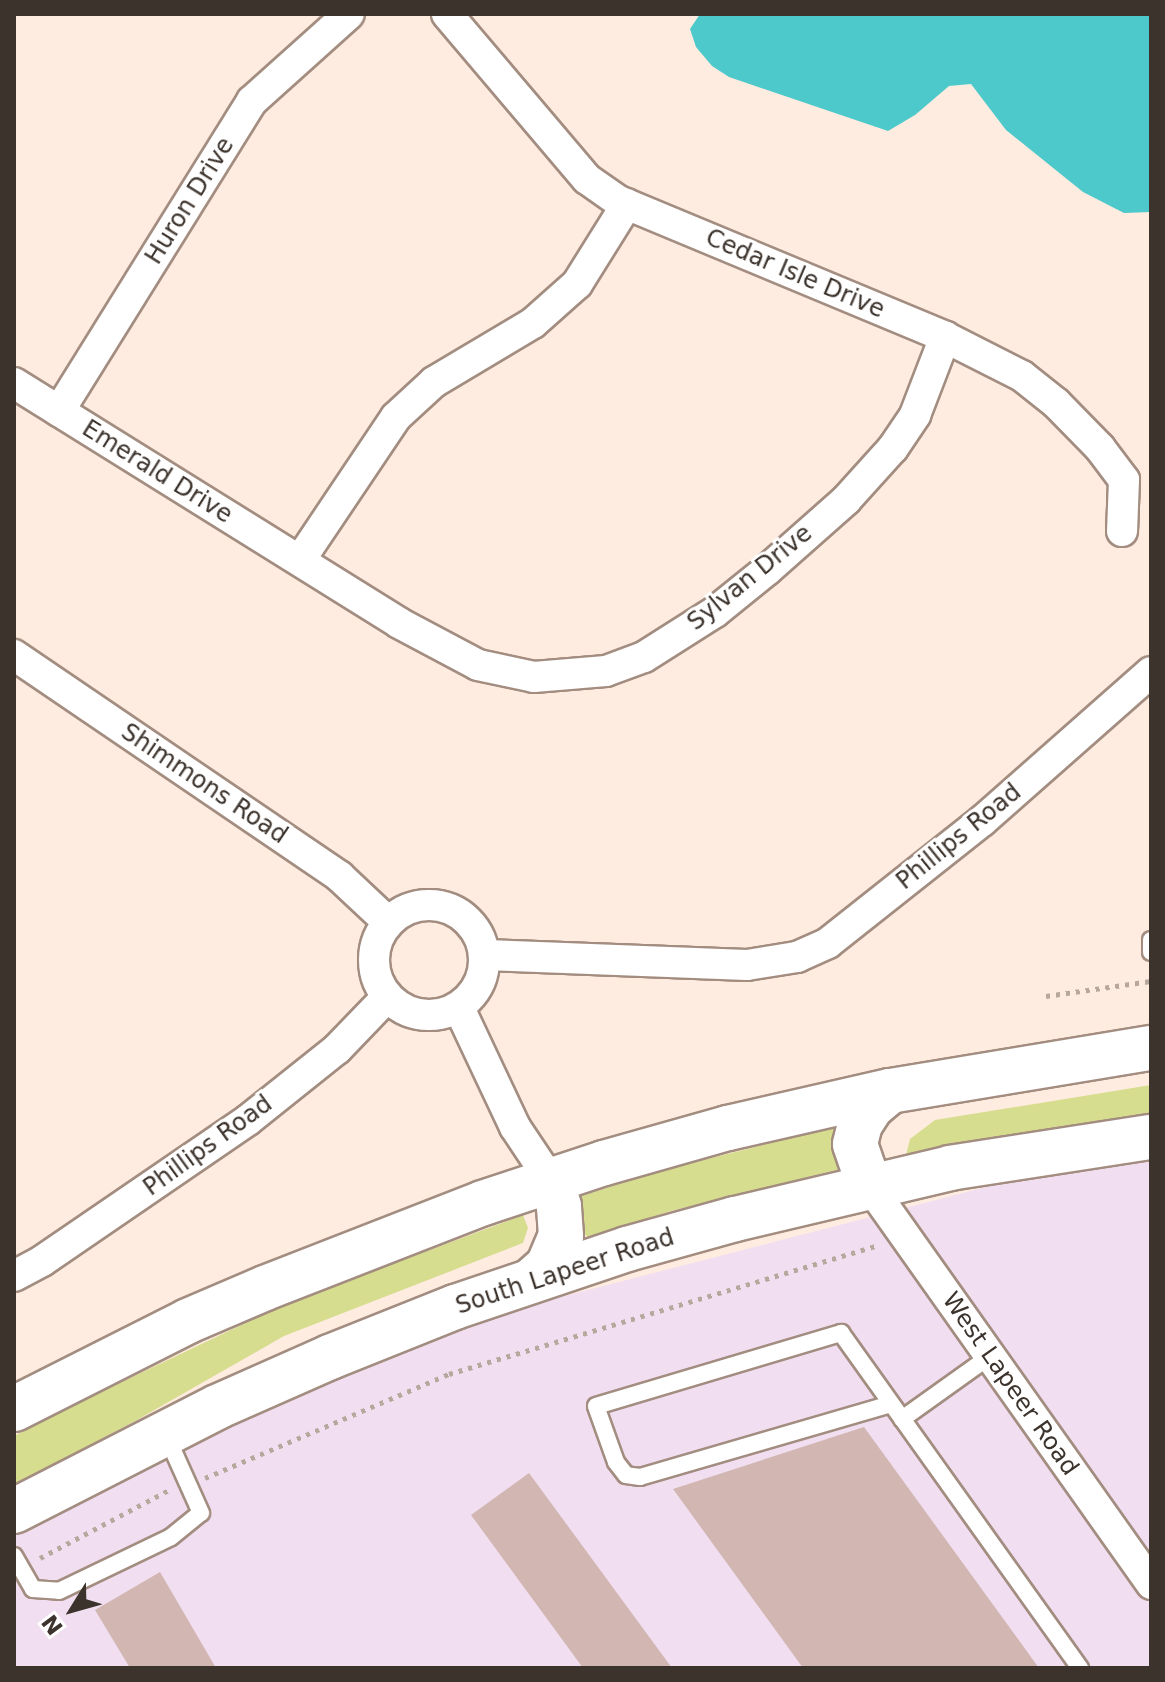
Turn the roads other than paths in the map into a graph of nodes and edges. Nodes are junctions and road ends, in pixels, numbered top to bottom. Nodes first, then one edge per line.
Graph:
1 (349, 14) edge
2 (447, 14) edge
3 (627, 204) junction
4 (945, 337) junction
5 (14, 383) edge
6 (59, 411) junction
7 (1122, 531) dead end
8 (300, 560) junction
9 (14, 655) edge
10 (1151, 672) edge
11 (387, 921) junction
12 (1151, 940) edge
13 (1151, 952) edge
14 (486, 955) junction
15 (387, 997) junction
16 (459, 1008) junction
17 (1151, 1048) edge
18 (890, 1091) junction
19 (1151, 1137) edge
20 (551, 1181) junction
21 (869, 1185) junction
22 (14, 1276) edge
23 (532, 1280) junction
24 (990, 1356) junction
25 (891, 1404) junction
26 (14, 1409) edge
27 (902, 1419) junction
28 (165, 1433) junction
29 (14, 1511) edge
30 (14, 1556) edge
31 (1151, 1584) edge
32 (1080, 1668) edge

1 - 6 street, Huron Drive
2 - 3 street, Cedar Isle Drive
3 - 4 street, Cedar Isle Drive
3 - 8 street
4 - 7 street, Cedar Isle Drive
4 - 8 street, Sylvan Drive
5 - 6 street, Emerald Drive
6 - 8 street, Emerald Drive
9 - 11 street, Shimmons Road
10 - 14 street, Phillips Road
11 - 14 street
11 - 15 street
12 - 13 lane
14 - 16 street
15 - 16 street
15 - 22 street, Phillips Road
16 - 20 street
17 - 18 main road
18 - 20 main road
18 - 21 main road
19 - 21 main road, South Lapeer Road
20 - 23 main road
20 - 26 main road
21 - 23 main road, South Lapeer Road
21 - 24 street, West Lapeer Road
23 - 28 main road, South Lapeer Road
24 - 27 lane
24 - 31 street, West Lapeer Road
25 - 25 lane
25 - 27 lane
27 - 32 lane
28 - 29 main road, South Lapeer Road
28 - 30 lane

